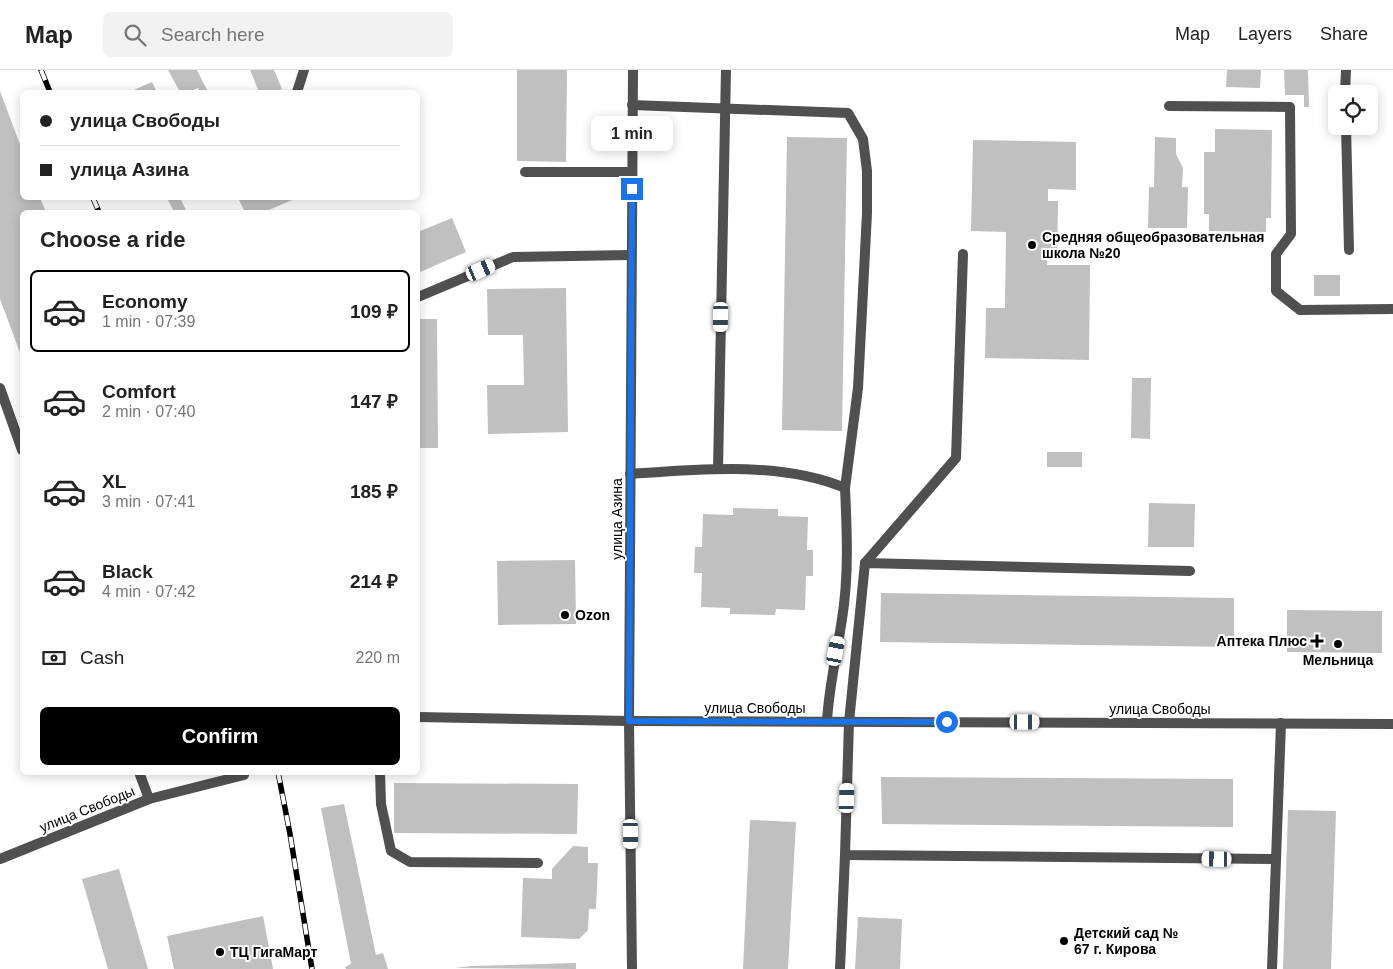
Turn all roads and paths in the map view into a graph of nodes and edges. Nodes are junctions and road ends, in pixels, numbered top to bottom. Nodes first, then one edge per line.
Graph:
1 (304, 70) edge
2 (633, 70) edge
3 (726, 70) edge
4 (1346, 70) edge
5 (1345, 85) edge
6 (297, 90) edge
7 (632, 105) junction
8 (1170, 106) dead end
9 (726, 108) junction
10 (1346, 135) edge
11 (525, 172) dead end
12 (632, 172) junction
13 (1349, 250) dead end
14 (963, 254) dead end
15 (631, 255) junction
16 (420, 296) edge
17 (1393, 310) edge
18 (0, 388) edge
19 (20, 444) edge
20 (718, 469) junction
21 (630, 474) junction
22 (845, 488) junction
23 (865, 563) junction
24 (1190, 571) dead end
25 (420, 717) edge
26 (629, 721) junction
27 (827, 721) junction
28 (849, 722) junction
29 (1280, 723) junction
30 (1393, 724) edge
31 (140, 775) edge
32 (244, 775) dead end
33 (380, 775) edge
34 (149, 799) junction
35 (845, 855) junction
36 (0, 859) edge
37 (1276, 859) junction
38 (538, 863) dead end
39 (632, 969) edge
40 (840, 969) edge
41 (1272, 969) edge

1 - 6 street
2 - 7 street, улица Азина
3 - 9 street
4 - 5 street
7 - 9 street
7 - 12 street, улица Азина
8 - 17 street
9 - 20 street
9 - 22 street
10 - 13 street
11 - 12 street
12 - 15 street, улица Азина
14 - 23 street
15 - 16 street
15 - 21 street, улица Азина
18 - 19 street
20 - 21 street
20 - 22 street
21 - 26 street, улица Азина
22 - 27 street
23 - 24 street
23 - 28 street
25 - 26 street, улица Свободы
26 - 27 street, улица Свободы
26 - 39 street, улица Азина
27 - 28 street, улица Свободы
28 - 29 street, улица Свободы
28 - 35 street
29 - 30 street, улица Свободы
29 - 37 street
31 - 34 street
32 - 34 street, улица Свободы
33 - 38 street
34 - 36 street, улица Свободы
35 - 37 street
35 - 40 street
37 - 41 street

